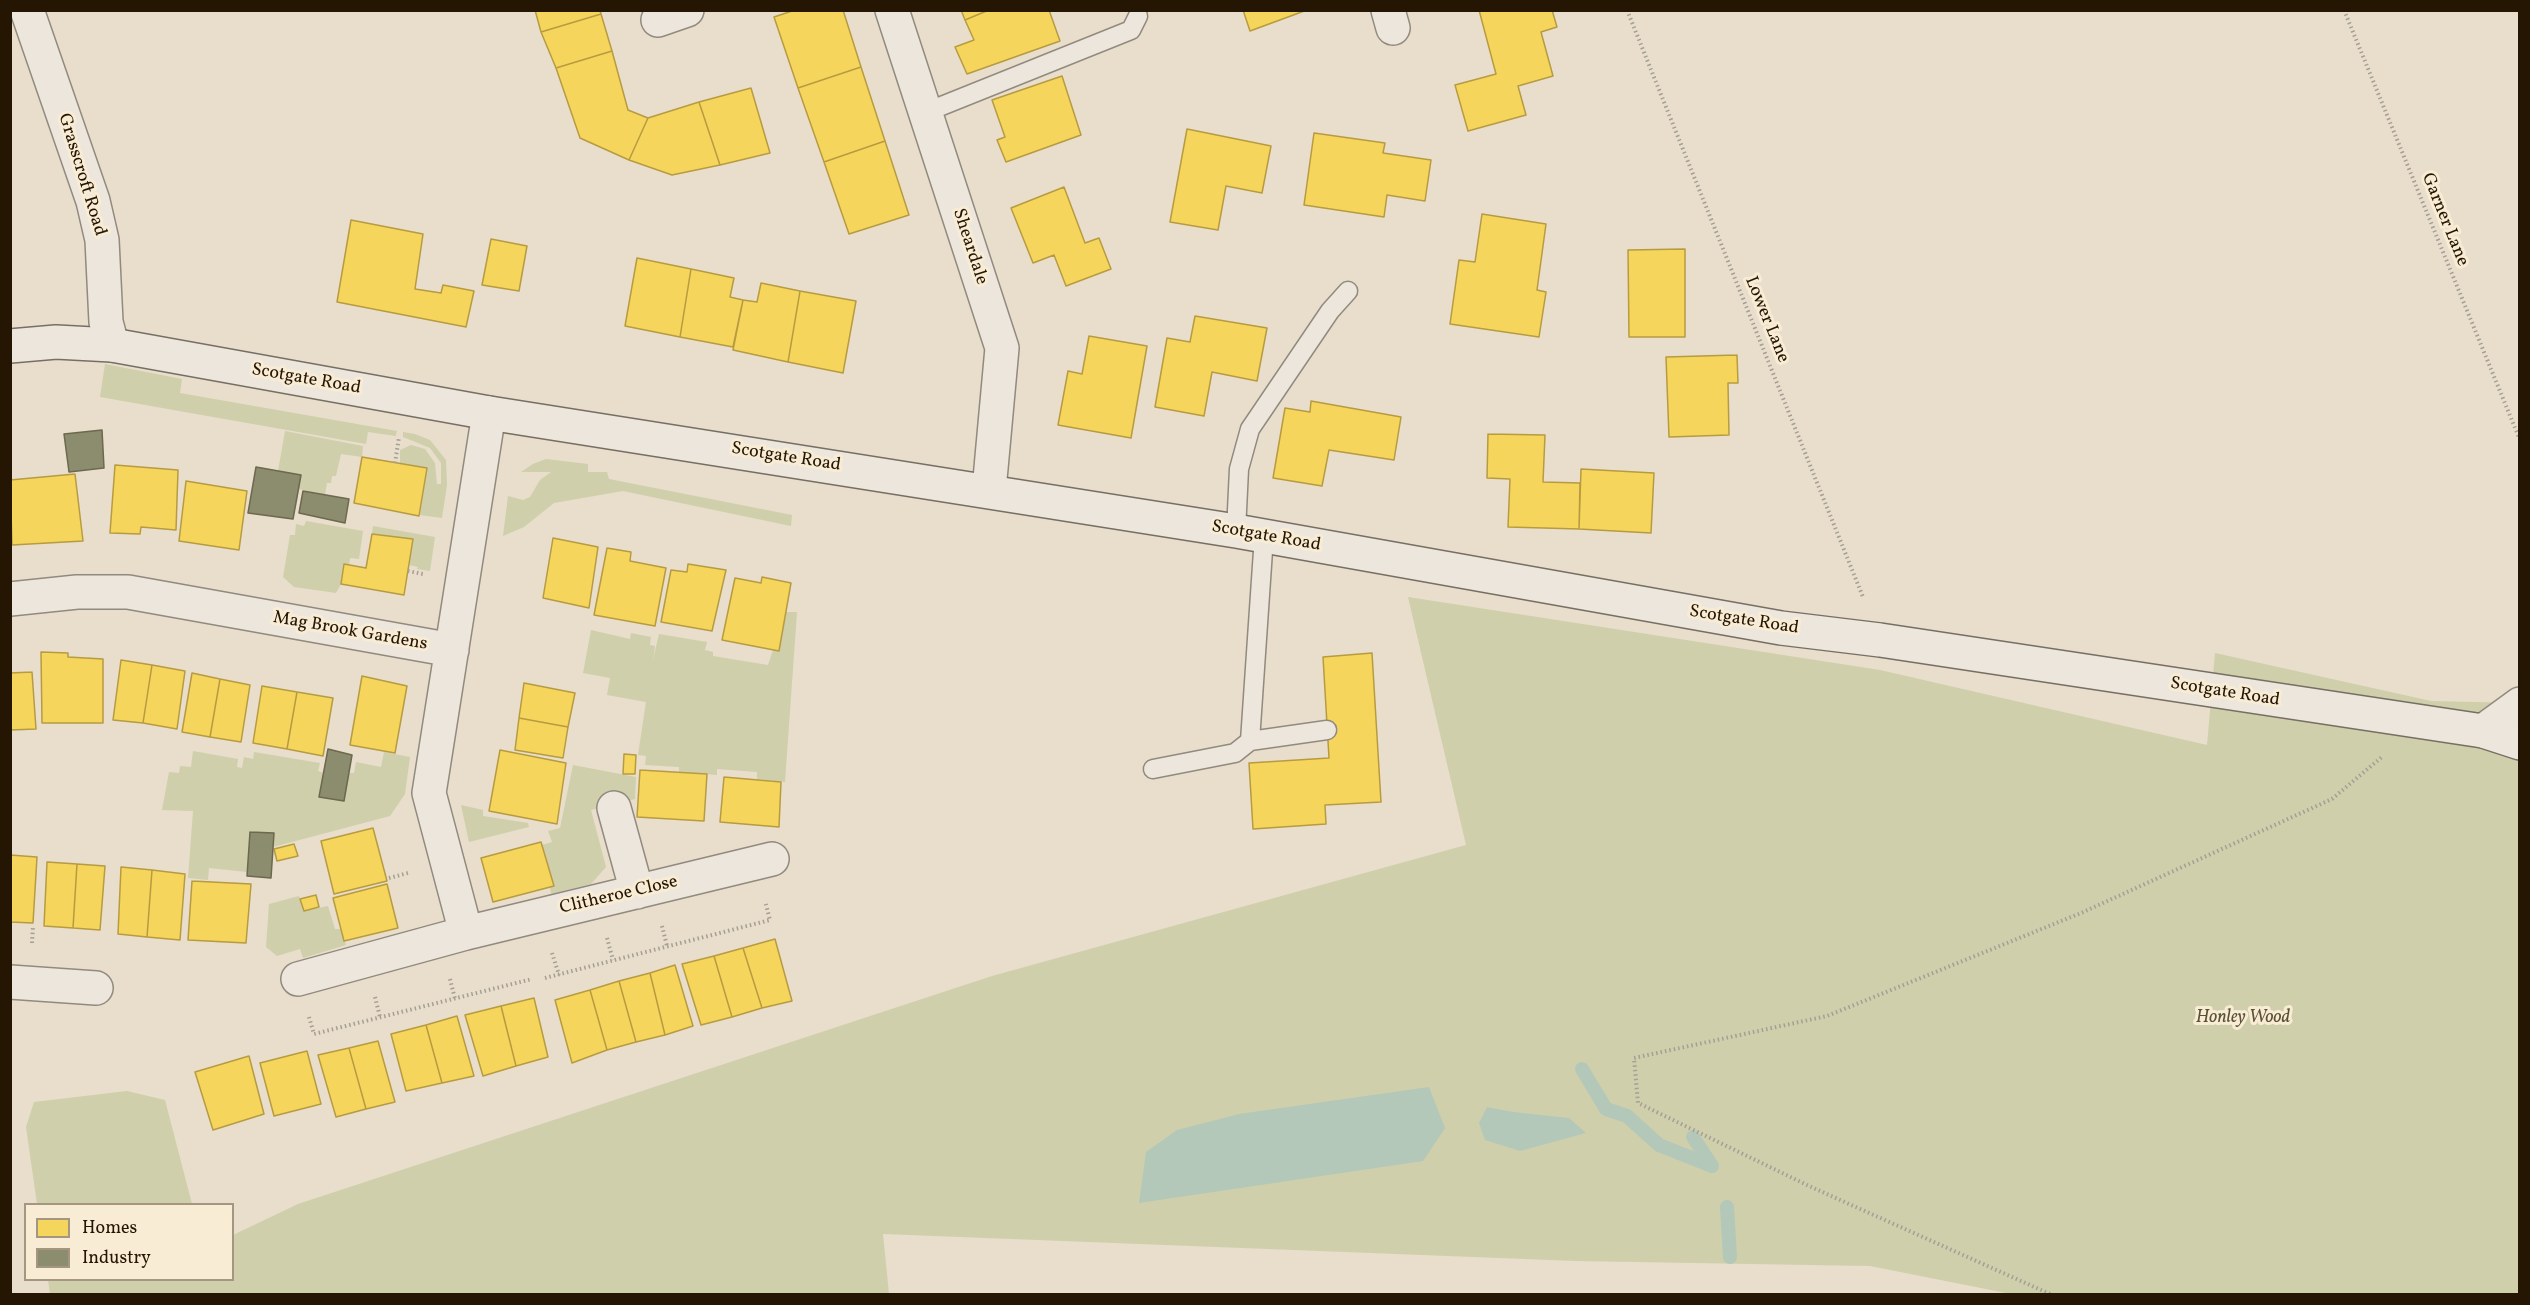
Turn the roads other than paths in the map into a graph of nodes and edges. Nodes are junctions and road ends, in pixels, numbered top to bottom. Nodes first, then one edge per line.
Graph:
1 (27, 10) edge
2 (892, 10) edge
3 (1138, 16) dead end
4 (924, 112) junction
5 (1348, 291) dead end
6 (112, 345) junction
7 (10, 346) edge
8 (489, 412) junction
9 (989, 490) junction
10 (1250, 534) junction
11 (10, 598) edge
12 (452, 650) junction
13 (2520, 704) edge
14 (1327, 730) dead end
15 (2483, 731) junction
16 (1250, 741) junction
17 (2520, 743) edge
18 (1153, 769) dead end
19 (614, 808) dead end
20 (772, 859) dead end
21 (637, 892) junction
22 (466, 933) junction
23 (298, 979) road end
24 (10, 982) edge
25 (96, 988) dead end

1 - 6 street, Grasscroft Road
2 - 4 street, Sheardale
3 - 4 lane
4 - 9 street, Sheardale
5 - 10 lane
6 - 7 street, Scotgate Road
6 - 8 street, Scotgate Road
8 - 9 street, Scotgate Road
8 - 12 street, Mag Brook Gardens
9 - 10 street, Scotgate Road
10 - 15 street, Scotgate Road
10 - 16 lane
11 - 12 street, Mag Brook Gardens
12 - 22 street
13 - 15 street
14 - 16 lane
15 - 17 street, Scotgate Road
16 - 18 lane
19 - 21 street
20 - 21 street, Clitheroe Close
21 - 22 street, Clitheroe Close
22 - 23 street, Clitheroe Close
24 - 25 street

